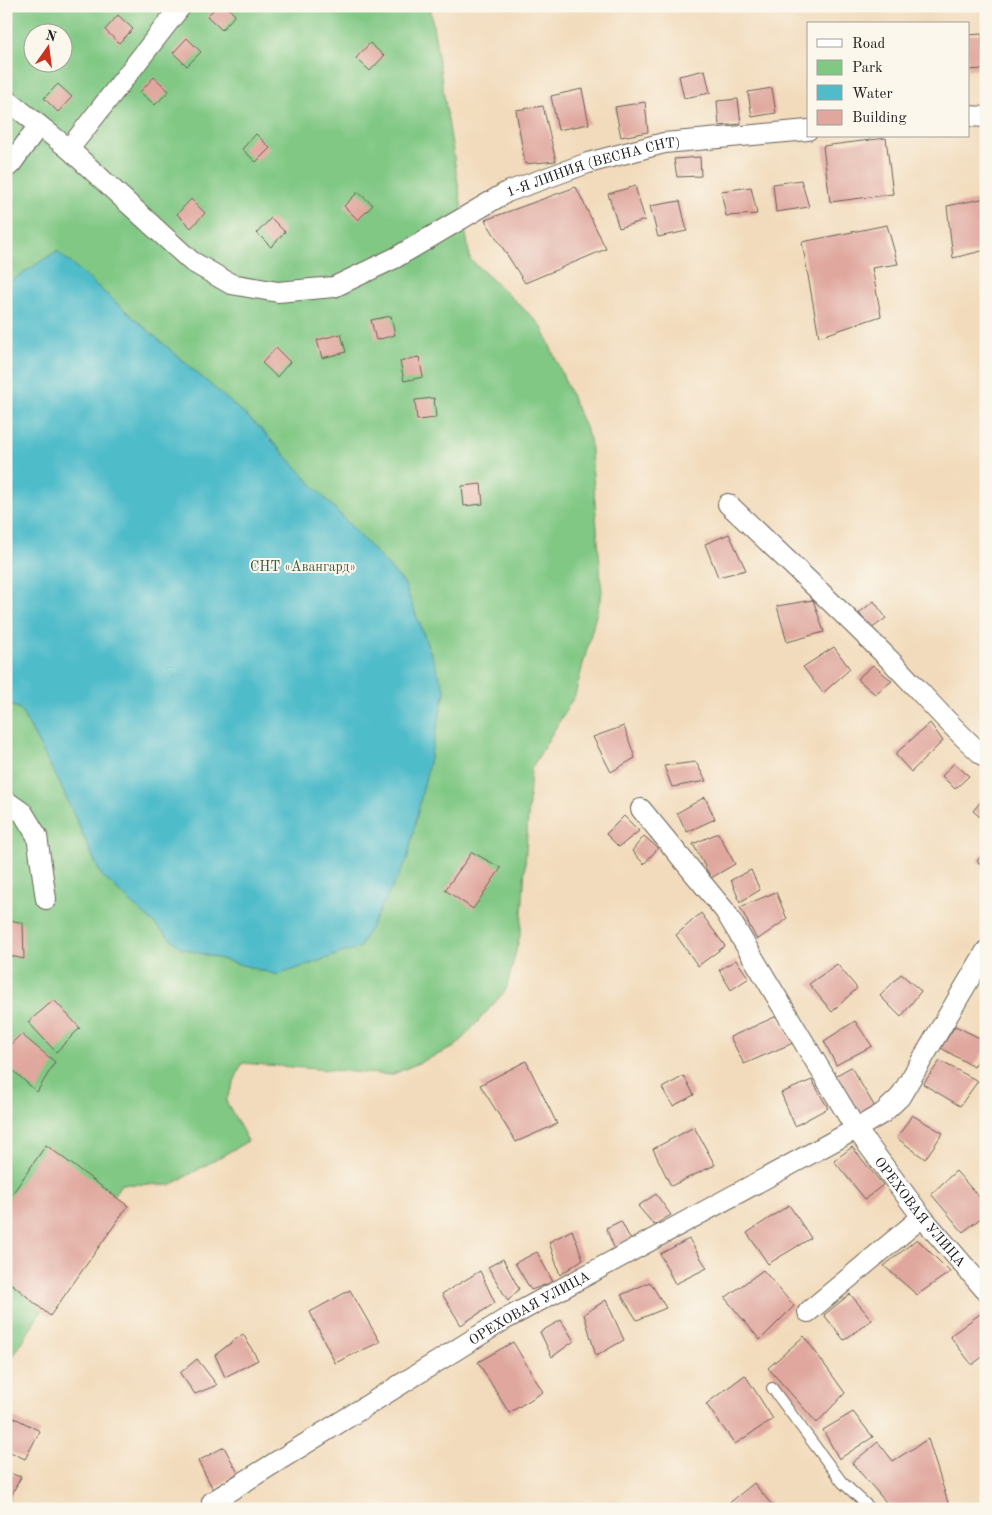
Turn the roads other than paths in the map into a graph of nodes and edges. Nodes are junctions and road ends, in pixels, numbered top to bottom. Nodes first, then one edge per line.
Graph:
1 (181, 6) edge
2 (6, 99) edge
3 (970, 116) edge
4 (986, 117) edge
5 (39, 125) junction
6 (807, 130) edge
7 (69, 149) junction
8 (6, 168) edge
9 (728, 504) dead end
10 (986, 758) edge
11 (6, 801) edge
12 (641, 809) dead end
13 (46, 899) dead end
14 (986, 951) edge
15 (856, 1129) junction
16 (922, 1217) junction
17 (986, 1291) edge
18 (808, 1312) dead end
19 (772, 1388) dead end
20 (212, 1502) dead end
21 (872, 1509) edge

1 - 7 street
2 - 5 street, 1-Я ЛИНИЯ (ВЕСНА СНТ)
3 - 4 street
5 - 7 street, 1-Я ЛИНИЯ (ВЕСНА СНТ)
5 - 8 street
6 - 7 street, 1-Я ЛИНИЯ (ВЕСНА СНТ)
9 - 10 street
11 - 13 street
12 - 15 street
14 - 15 street, ОРЕХОВАЯ УЛИЦА
15 - 16 street, ОРЕХОВАЯ УЛИЦА
15 - 20 street, ОРЕХОВАЯ УЛИЦА
16 - 17 street, ОРЕХОВАЯ УЛИЦА
16 - 18 street
19 - 21 lane

